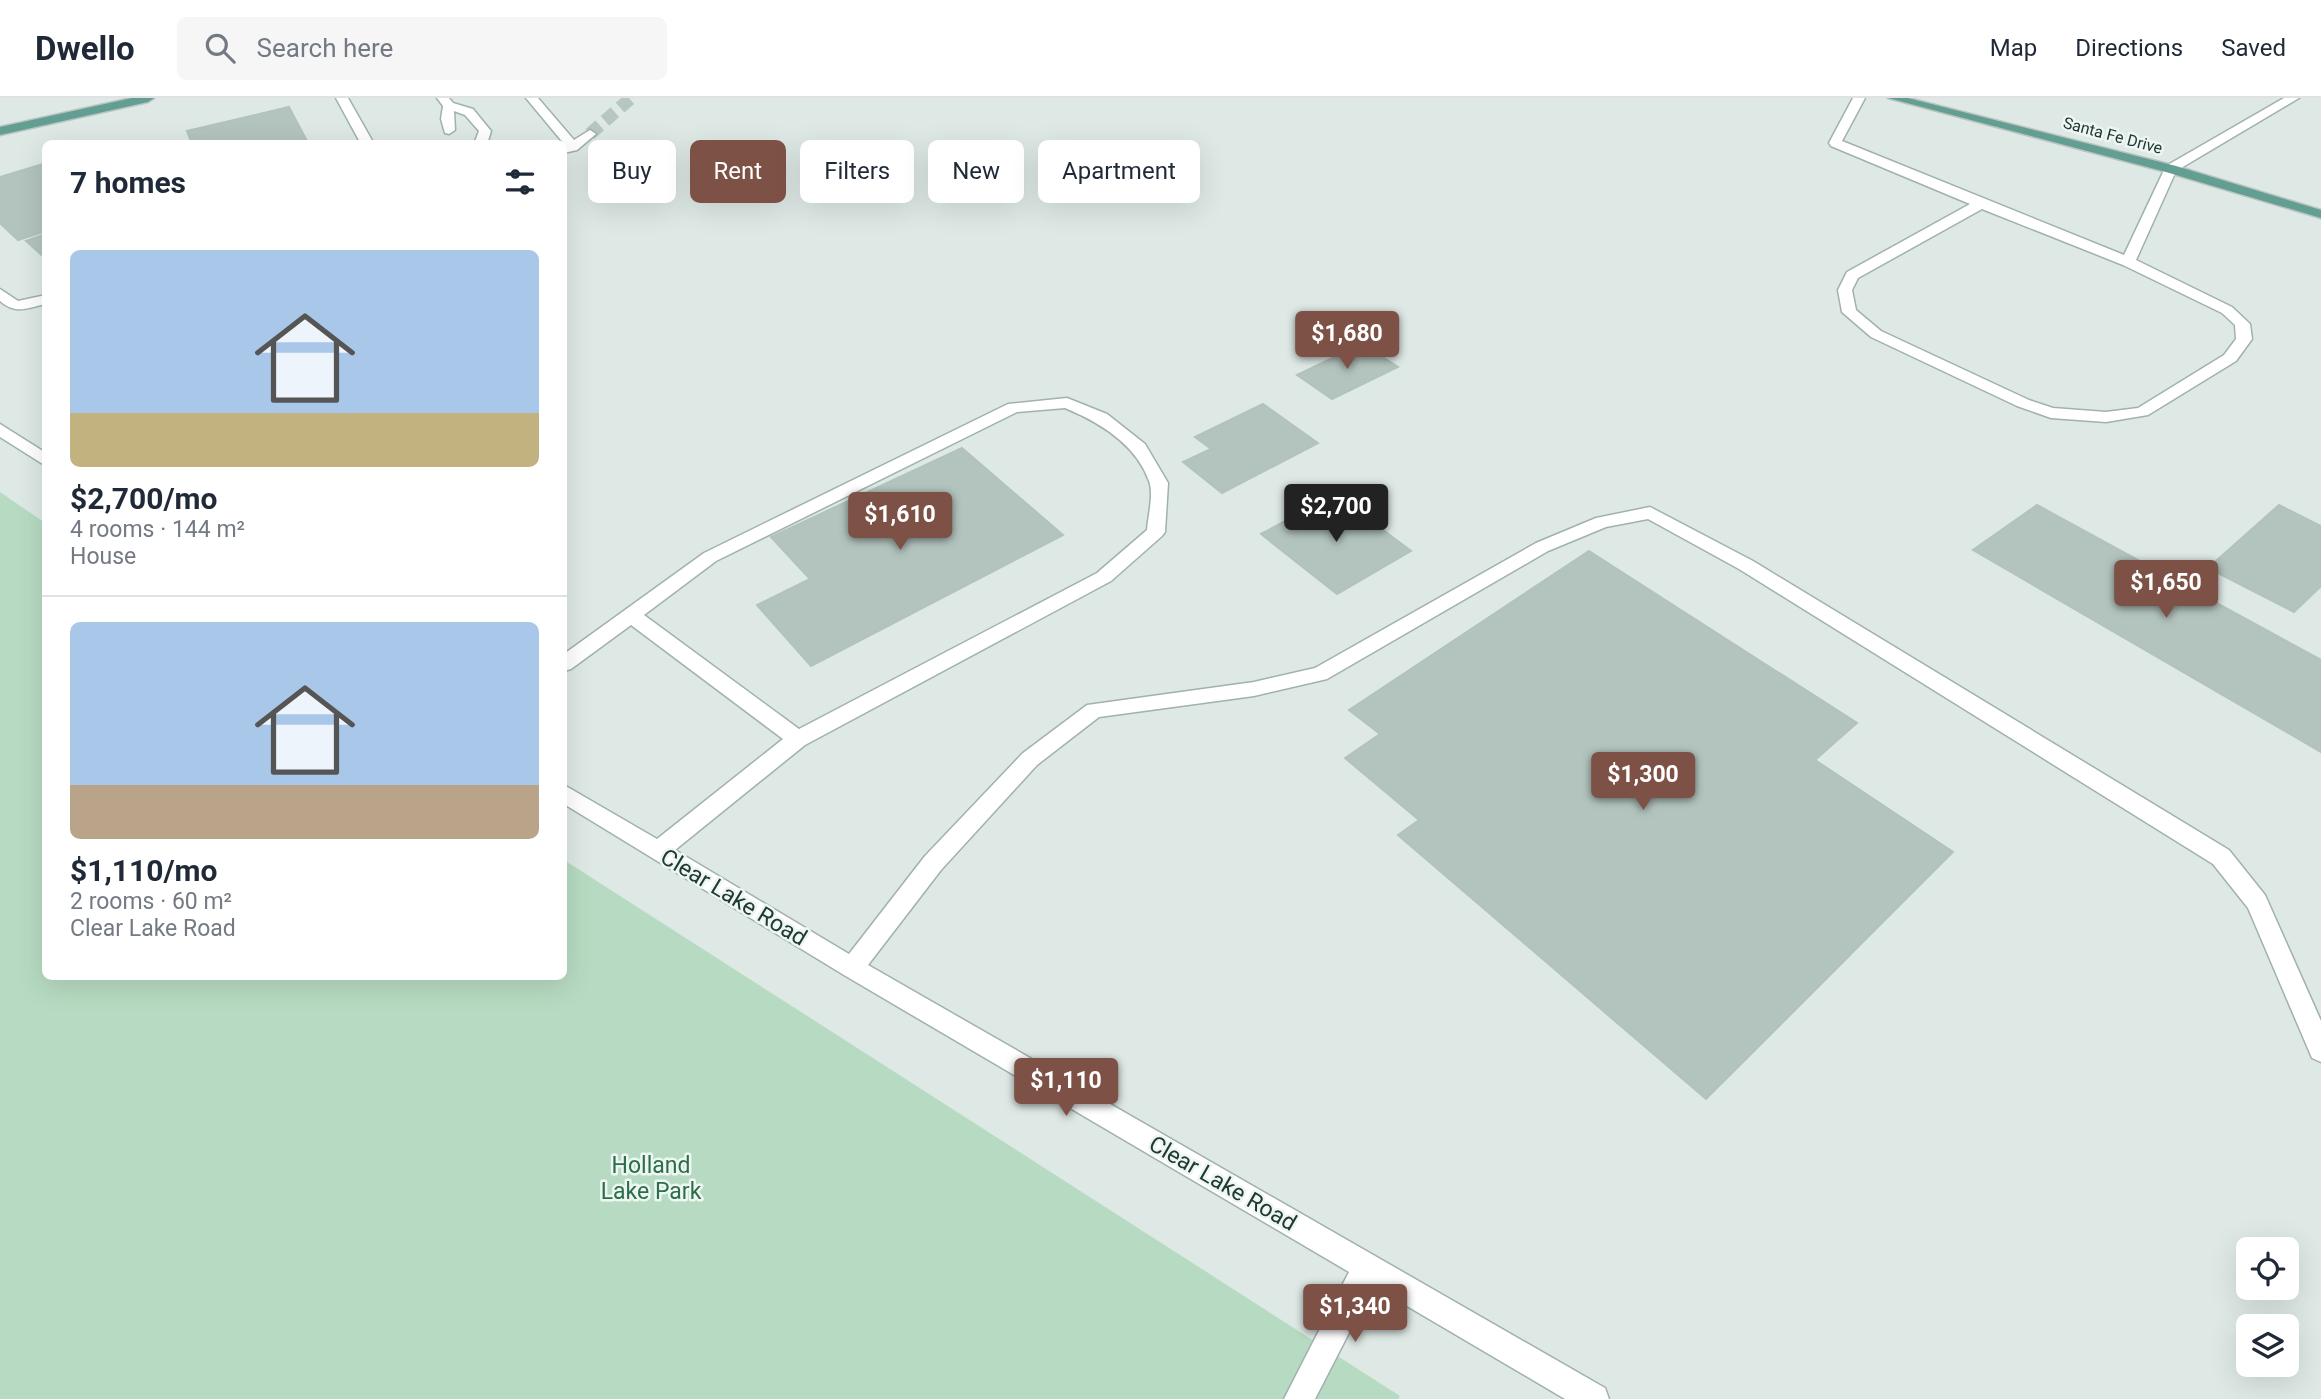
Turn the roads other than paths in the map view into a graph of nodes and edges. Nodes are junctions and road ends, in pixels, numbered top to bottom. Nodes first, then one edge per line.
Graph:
1 (148, 98) edge
2 (342, 98) edge
3 (532, 98) edge
4 (1858, 98) edge
5 (1894, 98) edge
6 (2293, 98) edge
7 (446, 102) edge
8 (0, 131) edge
9 (590, 134) tunnel mouth
10 (455, 137) edge
11 (366, 140) edge
12 (482, 140) edge
13 (562, 140) edge
14 (568, 148) edge
15 (2171, 169) junction
16 (1982, 204) junction
17 (2321, 214) edge
18 (2128, 262) junction
19 (0, 293) edge
20 (42, 300) edge
21 (0, 429) edge
22 (42, 458) edge
23 (632, 616) junction
24 (567, 662) edge
25 (798, 739) junction
26 (567, 796) edge
27 (658, 851) junction
28 (852, 968) junction
29 (2321, 1050) edge
30 (1368, 1266) junction
31 (1299, 1399) edge
32 (1594, 1399) edge

1 - 8 main road
2 - 11 street
3 - 13 street
4 - 16 street
5 - 15 main road, Santa Fe Drive
6 - 15 street
7 - 10 street
7 - 12 street
9 - 14 street
15 - 17 main road, Santa Fe Drive
15 - 18 street
16 - 18 street
16 - 18 street
19 - 20 street
21 - 22 street
23 - 24 street
23 - 25 street
23 - 25 street
25 - 27 street
26 - 27 street, Clear Lake Road
27 - 28 street, Clear Lake Road
28 - 29 street
28 - 30 street, Clear Lake Road
30 - 31 street
30 - 32 street, Clear Lake Road

